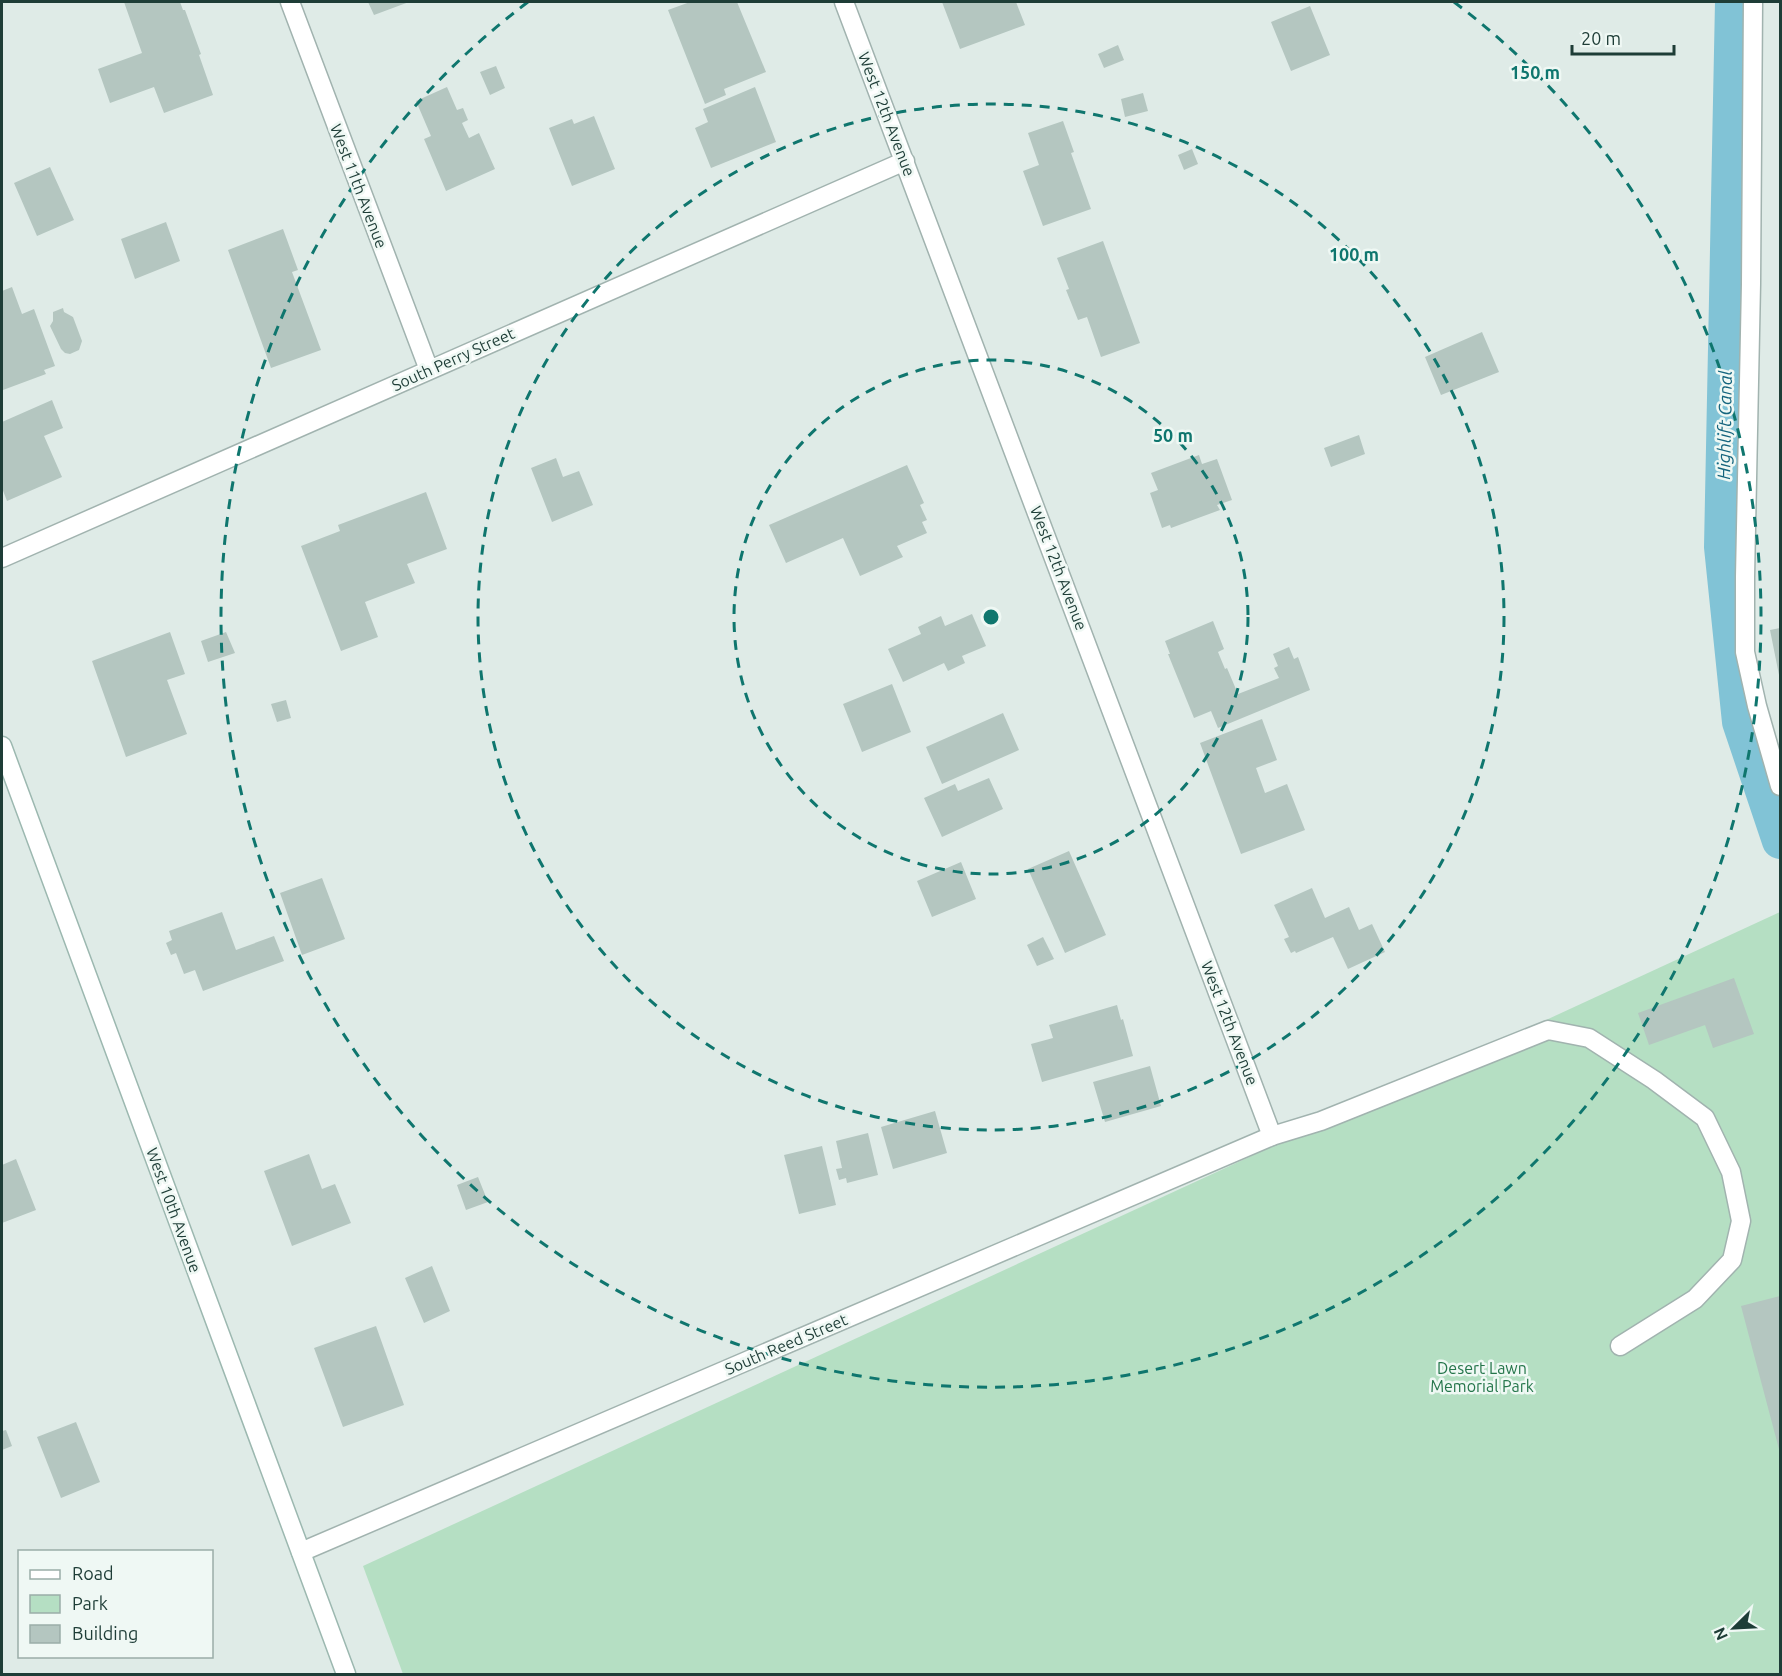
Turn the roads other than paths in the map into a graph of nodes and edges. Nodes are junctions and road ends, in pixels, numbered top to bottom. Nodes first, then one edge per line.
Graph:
1 (290, 2) edge
2 (844, 2) edge
3 (1753, 2) edge
4 (905, 161) junction
5 (429, 370) junction
6 (2, 558) edge
7 (2, 746) edge
8 (1780, 786) edge
9 (1272, 1136) junction
10 (1620, 1346) dead end
11 (301, 1552) junction
12 (346, 1674) edge

1 - 5 street, West 11th Avenue
2 - 4 street, West 12th Avenue
3 - 8 street
4 - 5 street, South Perry Street
4 - 9 street, West 12th Avenue
5 - 6 street, South Perry Street
7 - 11 street, West 10th Avenue
9 - 10 street, South Reed Street
9 - 11 street, South Reed Street
11 - 12 street, West 10th Avenue

